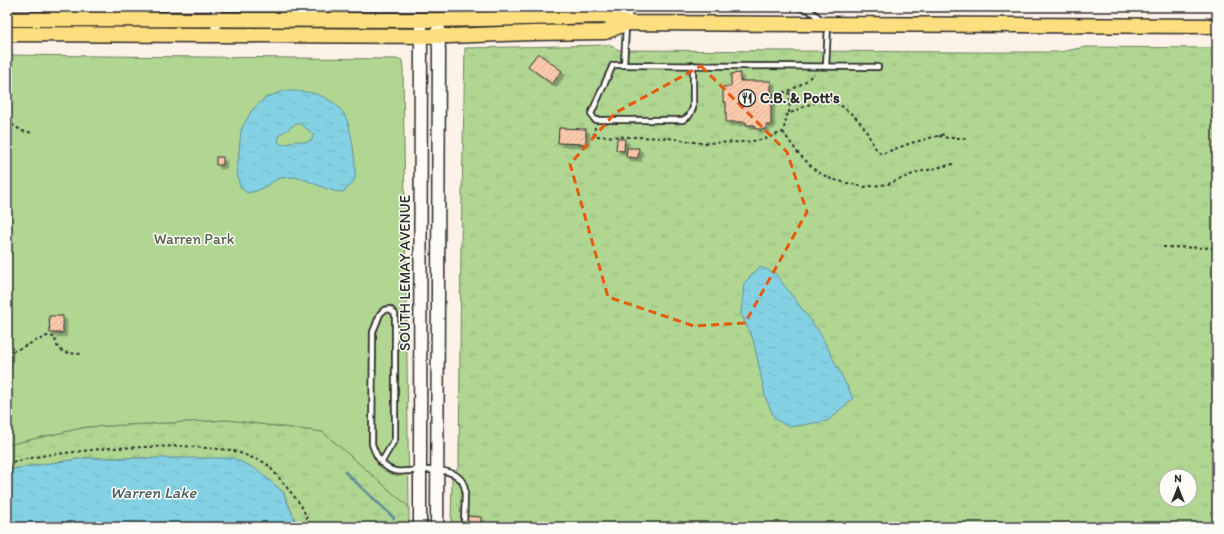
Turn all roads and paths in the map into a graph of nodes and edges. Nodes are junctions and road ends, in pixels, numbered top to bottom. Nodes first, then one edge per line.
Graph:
1 (627, 7) edge
2 (798, 7) edge
3 (216, 13) edge
4 (7, 19) edge
5 (421, 20) junction
6 (438, 20) junction
7 (626, 24) junction
8 (828, 25) junction
9 (1217, 26) edge
10 (7, 34) edge
11 (216, 34) junction
12 (421, 36) junction
13 (438, 36) junction
14 (624, 65) junction
15 (693, 66) junction
16 (824, 66) junction
17 (878, 67) dead end
18 (789, 92) junction
19 (771, 94) dead end
20 (789, 115) junction
21 (595, 120) junction
22 (7, 121) edge
23 (783, 132) junction
24 (34, 133) dead end
25 (945, 134) dead end
26 (938, 136) junction
27 (968, 138) dead end
28 (953, 164) dead end
29 (1164, 247) dead end
30 (1217, 248) edge
31 (7, 354) edge
32 (81, 354) dead end
33 (381, 463) junction
34 (7, 464) edge
35 (420, 471) junction
36 (438, 471) junction
37 (311, 527) edge
38 (420, 527) edge
39 (437, 527) edge
40 (464, 527) edge

1 - 7 street
2 - 8 lane
3 - 4 main road
3 - 5 main road
3 - 11 street
5 - 6 main road
5 - 12 main road, SOUTH LEMAY AVENUE
6 - 7 main road
6 - 13 main road
7 - 8 main road
7 - 13 main road
7 - 14 lane
8 - 9 main road
8 - 16 lane
10 - 11 main road
11 - 12 main road
12 - 13 main road
12 - 35 main road, SOUTH LEMAY AVENUE
13 - 36 main road
14 - 15 lane
14 - 21 lane
15 - 16 lane
15 - 21 lane
16 - 17 lane
16 - 18 path
18 - 19 path
18 - 20 path
20 - 23 path
20 - 26 path
21 - 23 path
22 - 24 path
23 - 28 path
25 - 26 path
26 - 27 path
29 - 30 path
31 - 32 path
33 - 33 lane
33 - 35 lane
34 - 37 path
35 - 36 lane
35 - 38 main road, SOUTH LEMAY AVENUE
36 - 39 main road
36 - 40 lane

